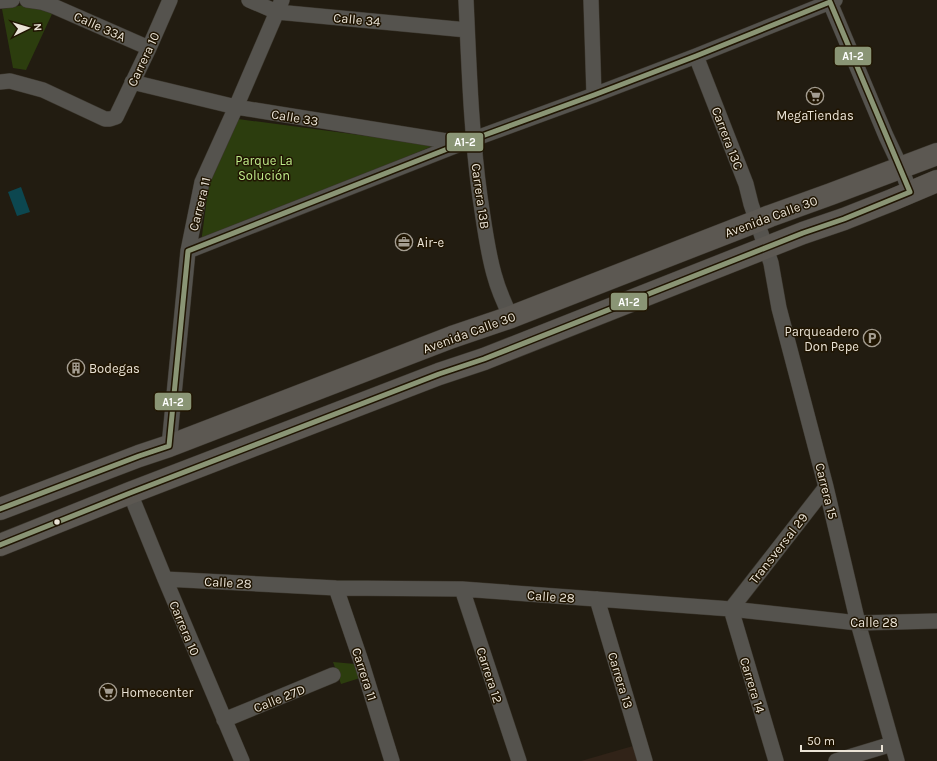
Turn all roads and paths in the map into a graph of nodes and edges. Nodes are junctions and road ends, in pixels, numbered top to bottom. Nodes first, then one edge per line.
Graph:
1 (12, 0) edge
2 (27, 0) edge
3 (170, 0) edge
4 (249, 0) edge
5 (466, 0) edge
6 (591, 0) edge
7 (0, 1) edge
8 (832, 1) edge
9 (280, 6) edge
10 (467, 30) junction
11 (149, 48) junction
12 (696, 56) junction
13 (0, 82) edge
14 (132, 82) junction
15 (594, 95) junction
16 (236, 108) junction
17 (467, 141) junction
18 (937, 154) edge
19 (901, 168) junction
20 (937, 181) edge
21 (910, 192) junction
22 (757, 221) junction
23 (766, 248) junction
24 (188, 251) junction
25 (511, 317) junction
26 (169, 446) junction
27 (826, 487) junction
28 (130, 493) junction
29 (0, 509) edge
30 (0, 545) edge
31 (165, 579) junction
32 (336, 588) junction
33 (462, 589) junction
34 (597, 599) junction
35 (730, 609) junction
36 (937, 621) edge
37 (858, 623) junction
38 (333, 675) dead end
39 (224, 720) junction
40 (892, 744) junction
41 (242, 761) edge
42 (392, 761) edge
43 (519, 761) edge
44 (645, 761) edge
45 (776, 761) edge
46 (836, 761) edge
47 (897, 761) edge

1 - 7 street
2 - 11 street, Calle 33A
3 - 11 street, Carrera 10
4 - 9 street, Calle 34
5 - 10 street, Carrera 13B
6 - 15 street
8 - 12 street
8 - 19 street
9 - 10 street, Calle 34
9 - 16 street, Carrera 11
10 - 17 street, Carrera 13B
11 - 14 street, Carrera 10
12 - 15 street
12 - 22 street, Carrera 13C
13 - 14 street, Carrera 10
14 - 16 street, Calle 33
15 - 17 street
16 - 17 street, Calle 33
16 - 24 street, Carrera 11
17 - 24 street
17 - 25 street, Carrera 13B
18 - 19 highway, Avenida Calle 30
19 - 21 street
19 - 22 highway, Avenida Calle 30
20 - 21 highway, Avenida Calle 30
21 - 23 highway, Avenida Calle 30
22 - 23 street, Carrera 15
22 - 25 highway, Avenida Calle 30
23 - 27 street, Carrera 15
23 - 28 highway, Avenida Calle 30
24 - 26 street, Carrera 11
25 - 26 highway, Avenida Calle 30
26 - 29 highway, Avenida Calle 30
27 - 35 street, Transversal 29
27 - 37 street, Carrera 15
28 - 30 highway, Avenida Calle 30
28 - 31 street, Carrera 10
31 - 32 street, Calle 28
31 - 39 street, Carrera 10
32 - 33 street, Calle 28
32 - 42 street, Carrera 11
33 - 34 street, Calle 28
33 - 43 street, Carrera 12
34 - 35 street, Calle 28
34 - 44 street, Carrera 13
35 - 37 street, Calle 28
35 - 45 street, Carrera 14
36 - 37 street, Calle 28
37 - 40 street, Carrera 15
38 - 39 street, Calle 27D
39 - 41 street, Carrera 10
40 - 46 street
40 - 47 street, Carrera 15

